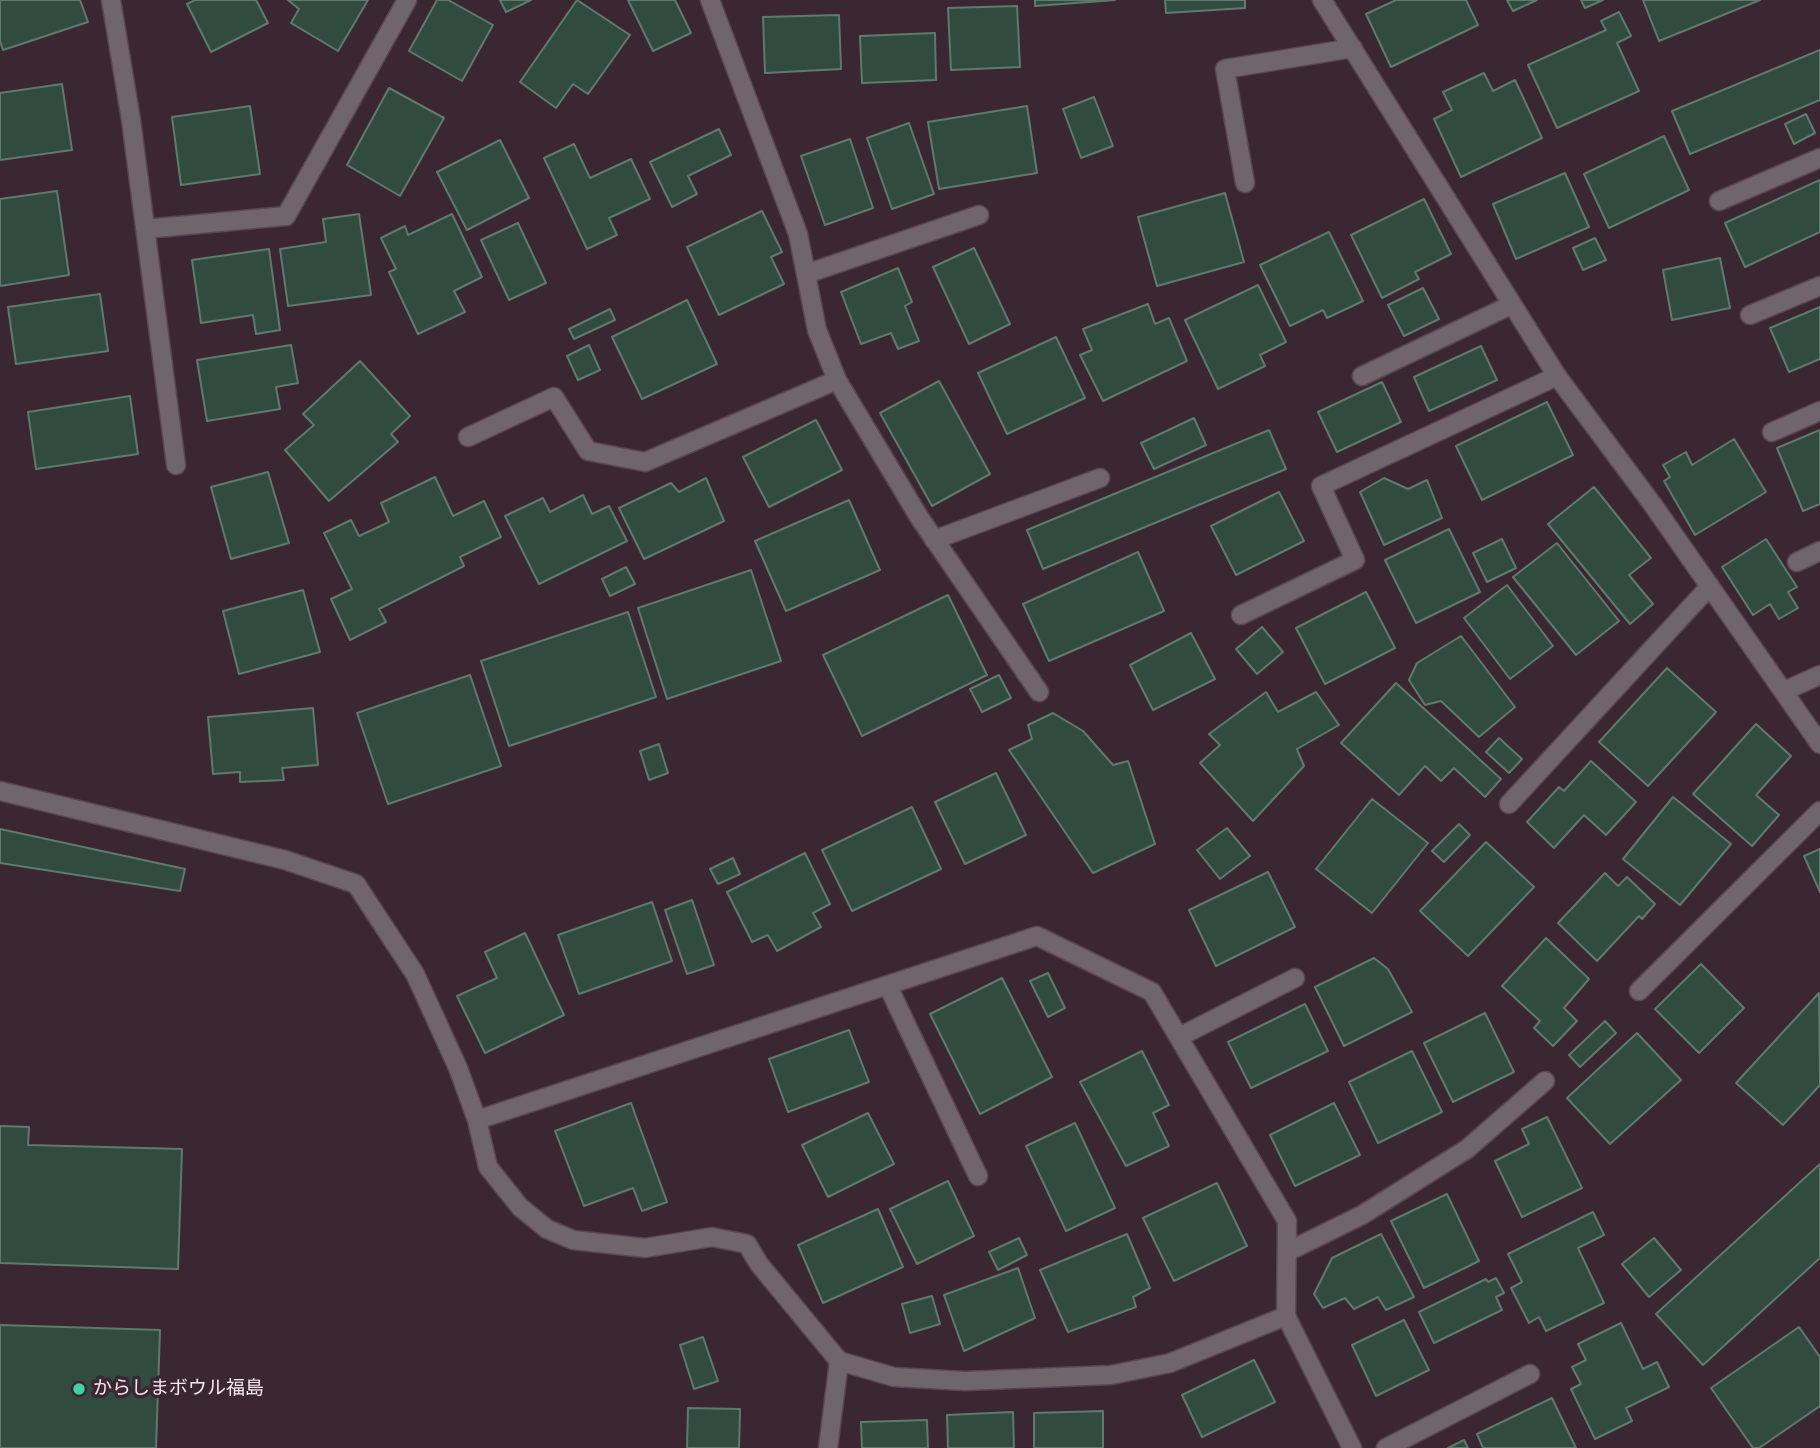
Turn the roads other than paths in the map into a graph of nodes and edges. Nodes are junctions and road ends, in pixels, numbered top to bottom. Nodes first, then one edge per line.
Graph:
1 (111, 0) edge
2 (407, 0) edge
3 (710, 0) edge
4 (1322, 0) edge
5 (1353, 48) junction
6 (1820, 158) edge
7 (1245, 183) dead end
8 (1719, 201) dead end
9 (979, 215) dead end
10 (145, 229) junction
11 (806, 274) junction
12 (1820, 286) edge
13 (1511, 305) junction
14 (1750, 315) dead end
15 (1362, 376) dead end
16 (1557, 376) junction
17 (837, 380) junction
18 (1820, 411) edge
19 (1772, 432) dead end
20 (468, 437) dead end
21 (176, 465) dead end
22 (1100, 478) dead end
23 (934, 540) junction
24 (1820, 551) edge
25 (1797, 562) dead end
26 (1710, 586) junction
27 (1241, 615) dead end
28 (1820, 675) edge
29 (1784, 691) junction
30 (1039, 692) dead end
31 (1820, 744) edge
32 (0, 791) edge
33 (1509, 804) dead end
34 (1820, 811) edge
35 (1295, 978) dead end
36 (888, 986) junction
37 (1639, 990) dead end
38 (1179, 1037) junction
39 (1545, 1081) dead end
40 (477, 1120) junction
41 (978, 1176) dead end
42 (1287, 1252) junction
43 (1286, 1316) junction
44 (839, 1361) junction
45 (1531, 1374) dead end
46 (828, 1448) edge
47 (1352, 1448) edge
48 (1386, 1448) edge

1 - 10 street
2 - 10 street
3 - 11 street
4 - 5 street
5 - 7 street
5 - 13 street
6 - 8 street
9 - 11 street
10 - 21 street
11 - 17 street
12 - 14 street
13 - 15 street
13 - 16 street
16 - 26 street
16 - 27 street
17 - 20 street
17 - 23 street
18 - 19 street
22 - 23 street
23 - 30 street
24 - 25 street
26 - 29 street
26 - 33 street
28 - 29 street
29 - 31 street
32 - 40 street
34 - 37 street
35 - 38 street
36 - 38 street
36 - 40 street
36 - 41 street
38 - 42 street
39 - 42 street
40 - 44 street
42 - 43 street
43 - 44 street
43 - 47 street
44 - 46 street
45 - 48 street

